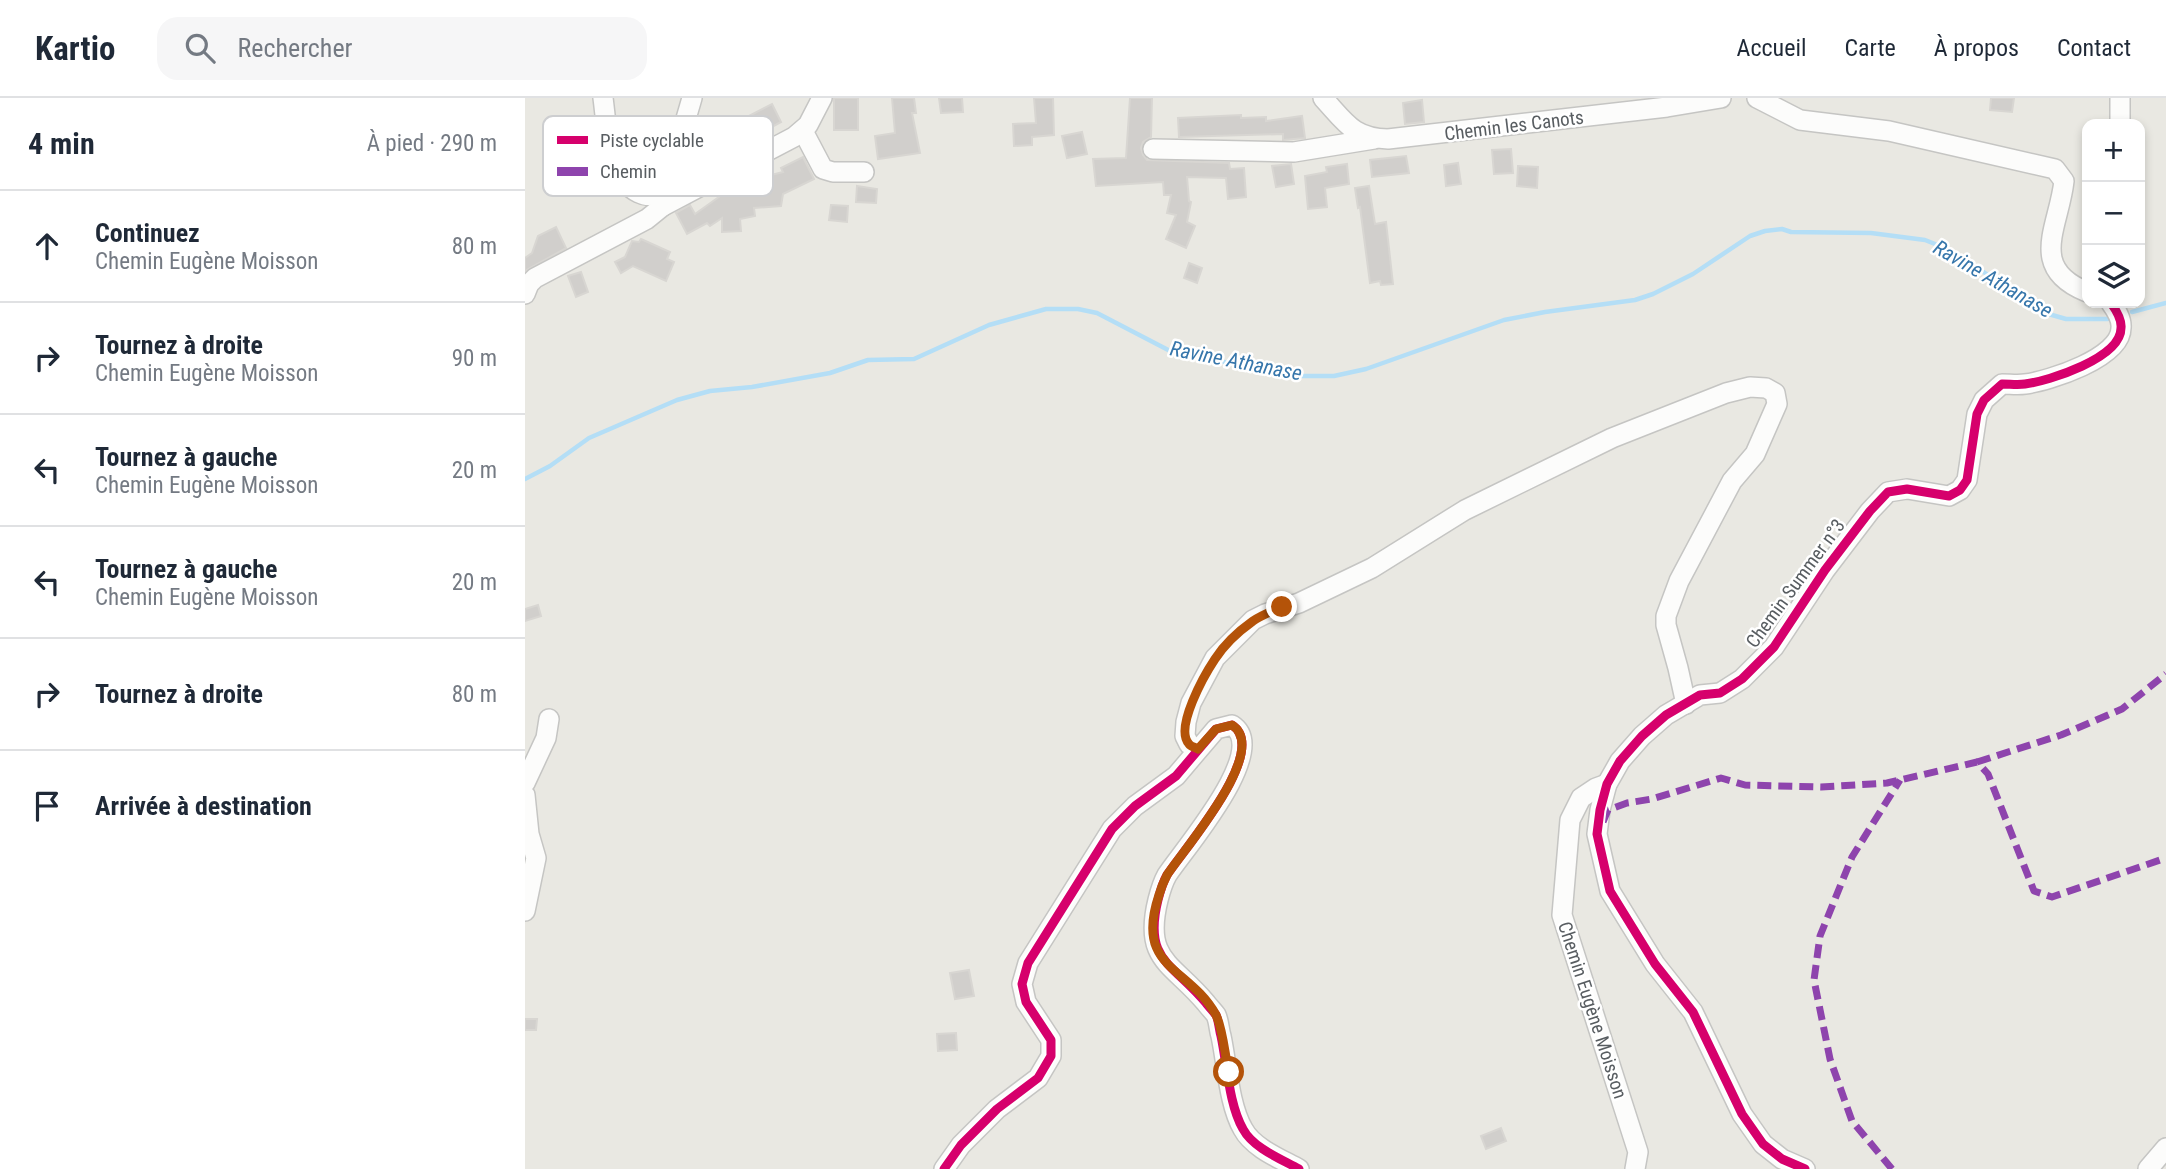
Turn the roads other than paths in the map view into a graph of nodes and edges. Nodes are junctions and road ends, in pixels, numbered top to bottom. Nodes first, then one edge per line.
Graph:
1 (603, 98) edge
2 (692, 98) edge
3 (822, 98) edge
4 (1323, 98) edge
5 (1721, 98) edge
6 (1757, 98) edge
7 (2120, 98) edge
8 (606, 116) edge
9 (687, 116) edge
10 (2120, 119) edge
11 (803, 131) junction
12 (1375, 139) junction
13 (773, 145) edge
14 (1153, 149) dead end
15 (864, 172) dead end
16 (645, 196) edge
17 (662, 196) edge
18 (668, 196) edge
19 (660, 200) junction
20 (2082, 290) edge
21 (525, 294) edge
22 (2114, 308) edge
23 (1686, 704) junction
24 (549, 719) dead end
25 (1198, 749) junction
26 (525, 783) edge
27 (1607, 784) junction
28 (525, 795) edge
29 (525, 911) edge
30 (2166, 1148) edge
31 (944, 1169) edge
32 (1299, 1169) edge
33 (1635, 1169) edge
34 (1805, 1169) edge
35 (2148, 1169) edge

1 - 8 street
2 - 9 street
3 - 11 street
4 - 12 street
5 - 12 street, Chemin les Canots
6 - 20 street
7 - 10 street
11 - 13 street
11 - 15 street
12 - 14 street, Chemin les Canots
16 - 19 street
17 - 19 street
18 - 19 street
19 - 21 street
22 - 23 street, Chemin Summer n°3
23 - 25 street
23 - 27 street, Chemin Summer n°3
24 - 26 street
25 - 31 street
25 - 32 street
27 - 33 street, Chemin Eugène Moisson
27 - 34 street, Chemin Summer n°3
28 - 29 street
30 - 35 street

